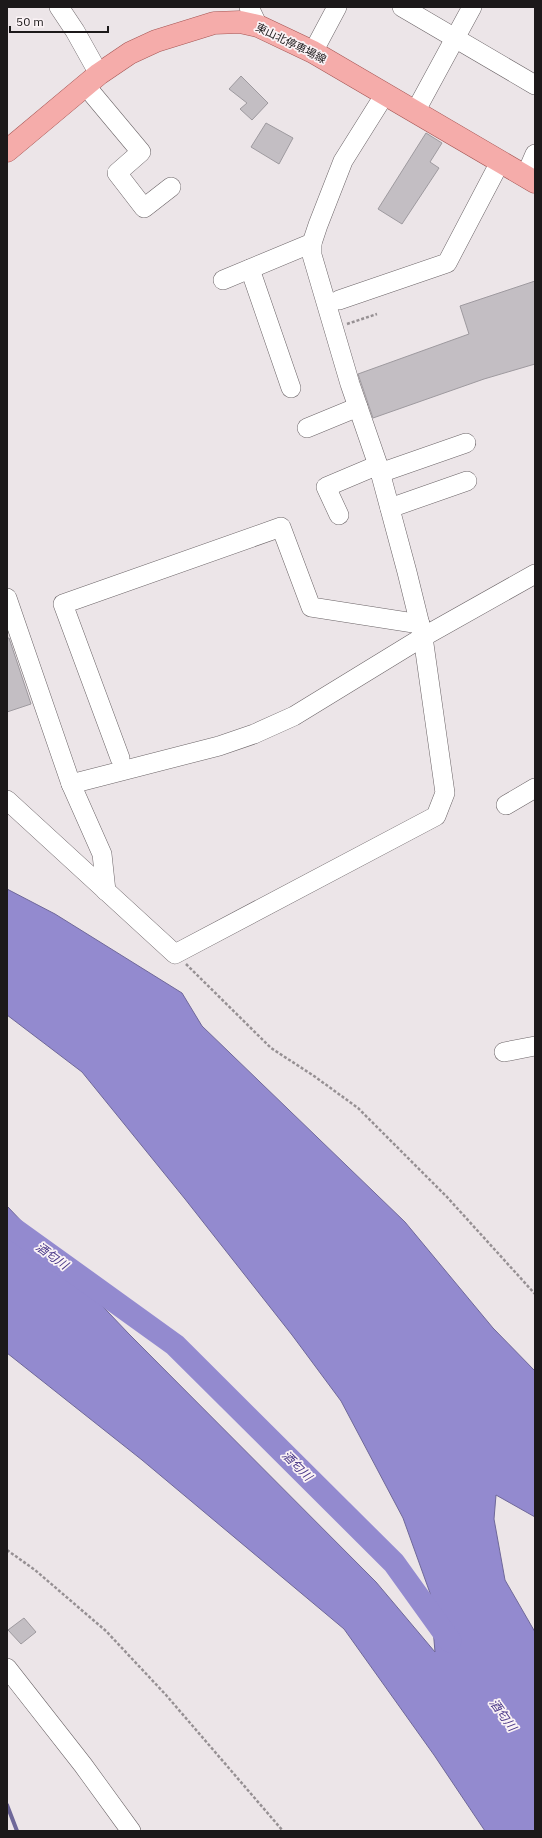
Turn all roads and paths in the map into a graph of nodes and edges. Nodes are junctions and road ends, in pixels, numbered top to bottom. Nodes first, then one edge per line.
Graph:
1 (337, 7) edge
2 (402, 7) edge
3 (472, 7) edge
4 (65, 10) edge
5 (254, 16) edge
6 (454, 38) junction
7 (313, 52) junction
8 (92, 79) junction
9 (535, 85) edge
10 (385, 94) junction
11 (415, 112) junction
12 (7, 151) edge
13 (535, 154) edge
14 (500, 162) junction
15 (530, 180) edge
16 (171, 187) dead end
17 (312, 243) junction
18 (250, 269) junction
19 (223, 280) dead end
20 (339, 300) dead end
21 (377, 314) dead end
22 (334, 329) junction
23 (291, 388) dead end
24 (358, 407) junction
25 (307, 428) dead end
26 (466, 443) dead end
27 (379, 469) junction
28 (467, 481) dead end
29 (390, 508) junction
30 (339, 515) dead end
31 (535, 574) edge
32 (7, 598) edge
33 (421, 631) junction
34 (120, 758) dead end
35 (71, 784) junction
36 (535, 788) edge
37 (7, 800) edge
38 (506, 804) dead end
39 (106, 891) junction
40 (176, 954) junction
41 (535, 1046) edge
42 (504, 1052) dead end
43 (535, 1294) edge
44 (7, 1550) edge
45 (7, 1668) edge
46 (131, 1831) edge
47 (283, 1831) edge

1 - 7 street
2 - 6 street
3 - 6 street
4 - 8 street
5 - 7 main road, 東山北停車場線
5 - 8 main road, 東山北停車場線
6 - 9 street
6 - 11 street
7 - 10 main road, 東山北停車場線
8 - 12 main road, 東山北停車場線
8 - 16 street
10 - 11 main road, 東山北停車場線
10 - 17 street
11 - 14 main road, 東山北停車場線
13 - 15 street
14 - 15 main road, 東山北停車場線
14 - 20 street
17 - 18 street
17 - 22 street
18 - 19 street
18 - 23 street
21 - 22 path
22 - 24 street
24 - 25 street
24 - 27 street
26 - 27 street
27 - 29 street
27 - 30 street
28 - 29 street
29 - 33 street
31 - 33 street
32 - 35 street
33 - 34 street
33 - 35 street
33 - 40 street
35 - 39 street
36 - 38 street
37 - 39 street
39 - 40 street
40 - 43 path
41 - 42 street
44 - 47 path
45 - 46 street

